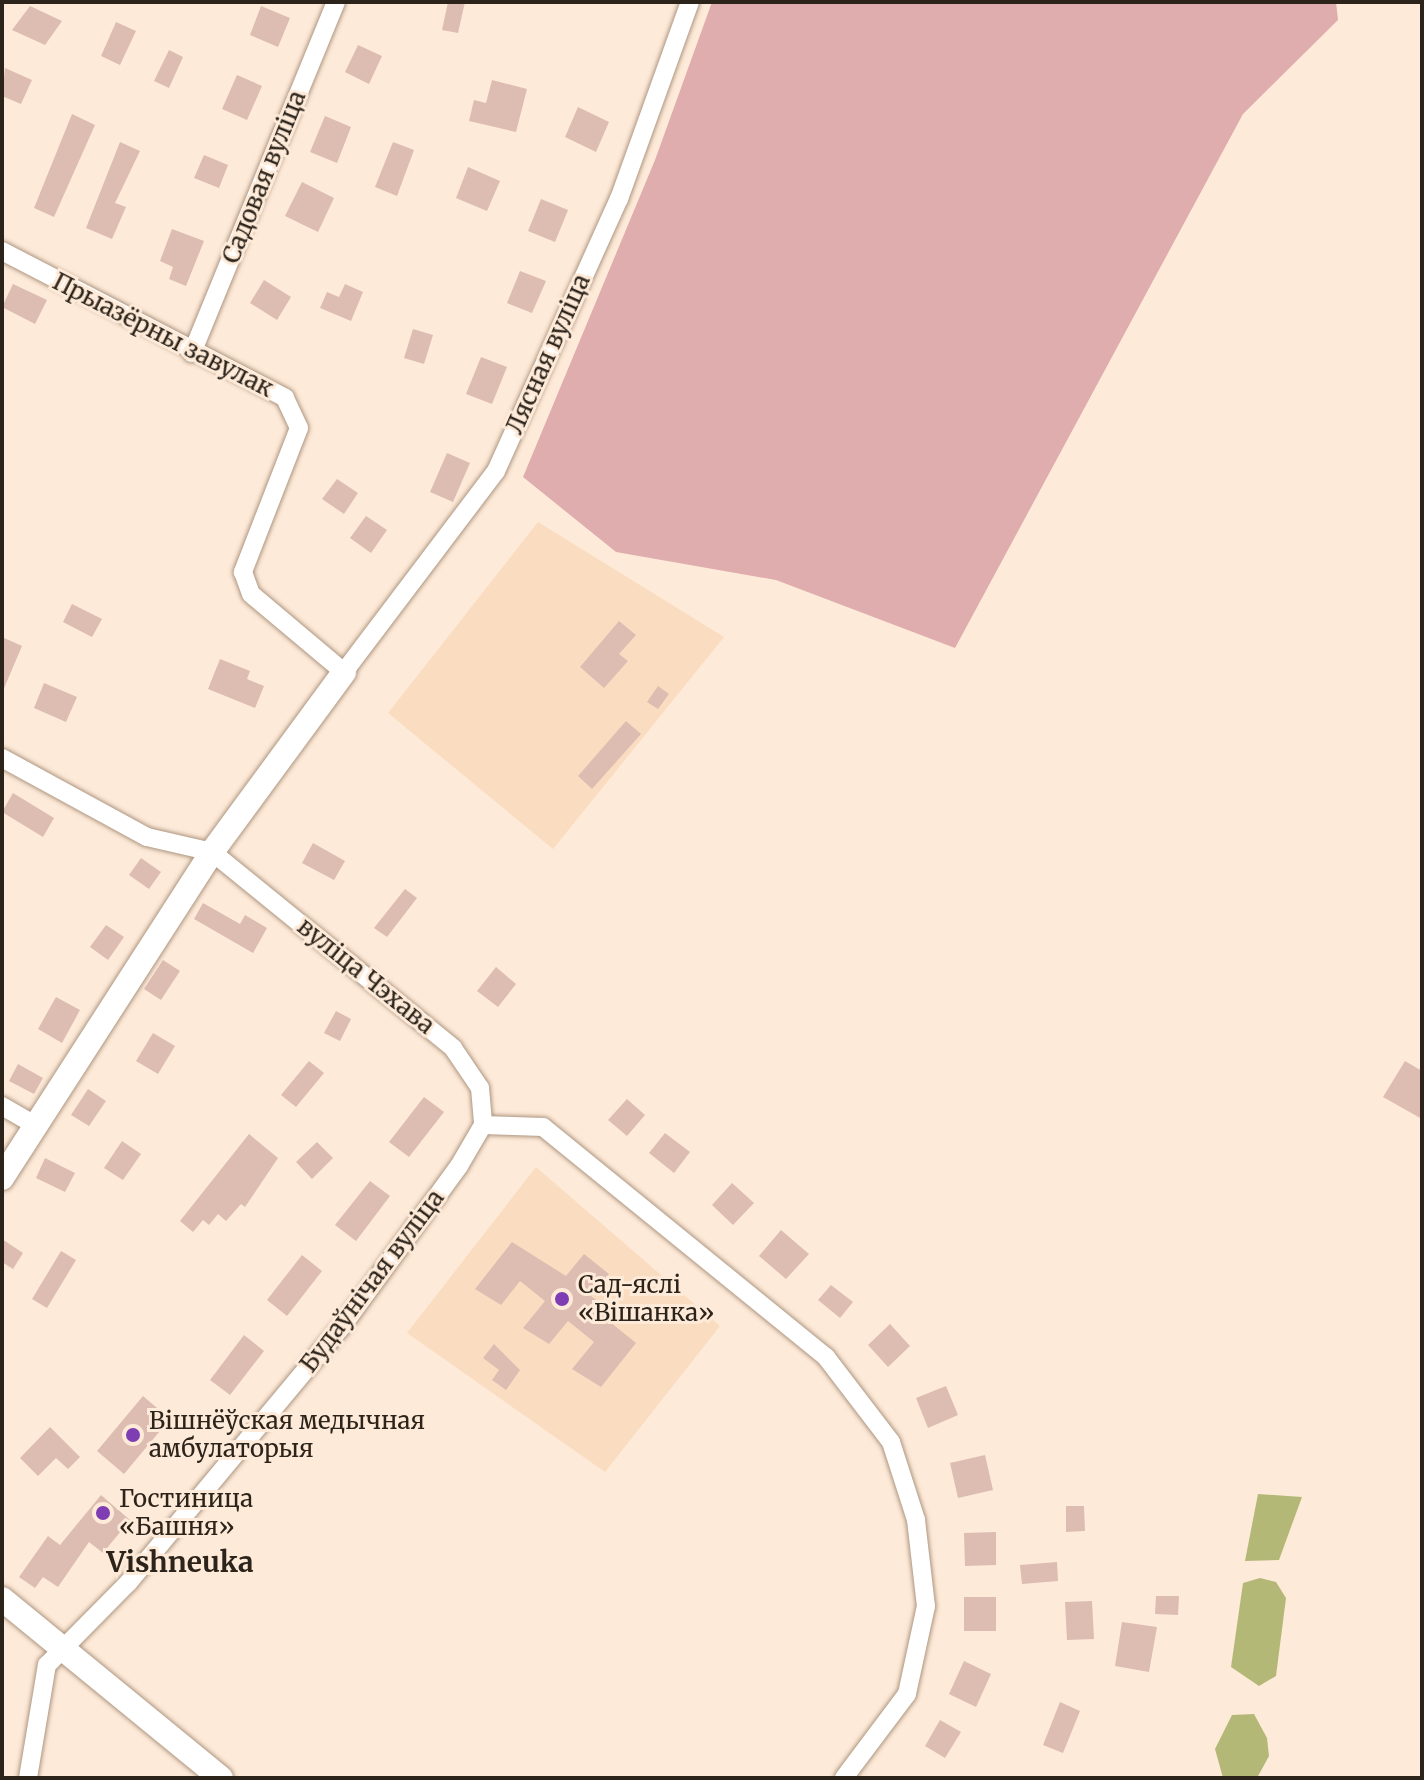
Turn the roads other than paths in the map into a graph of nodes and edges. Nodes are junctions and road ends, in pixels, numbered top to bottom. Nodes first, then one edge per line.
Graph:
1 (336, 2) edge
2 (690, 2) edge
3 (2, 251) edge
4 (192, 353) junction
5 (344, 672) junction
6 (2, 758) edge
7 (212, 852) junction
8 (2, 1106) edge
9 (35, 1125) junction
10 (483, 1125) junction
11 (2, 1178) edge
12 (2, 1599) edge
13 (65, 1650) junction
14 (28, 1778) edge
15 (221, 1778) edge
16 (844, 1778) edge

1 - 4 street, Садовая вуліца
2 - 5 street, Лясная вуліца
3 - 4 street, Прыазёрны завулак
4 - 5 street, Прыазёрны завулак
5 - 7 street
6 - 7 street, вуліца Чэхава
7 - 9 street
7 - 10 street, вуліца Чэхава
8 - 9 street
9 - 11 street
10 - 13 street, Будаўнічая вуліца
10 - 16 street
12 - 13 street
13 - 14 street, Будаўнічая вуліца
13 - 15 street

